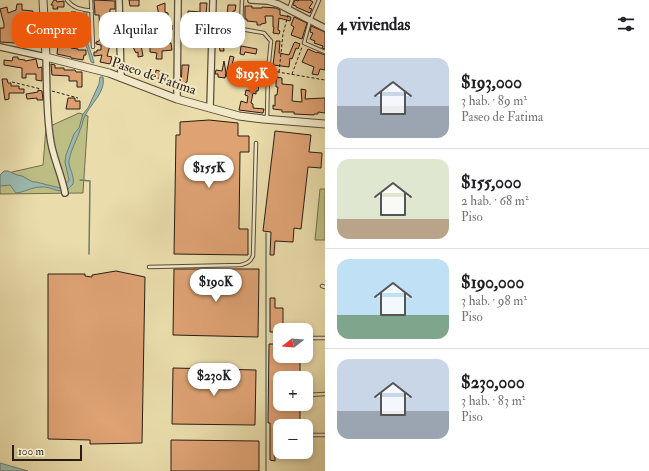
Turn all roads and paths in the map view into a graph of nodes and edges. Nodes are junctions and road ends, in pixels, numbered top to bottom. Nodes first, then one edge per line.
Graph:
1 (43, 0) edge
2 (67, 0) edge
3 (91, 0) edge
4 (119, 0) edge
5 (178, 0) edge
6 (213, 0) edge
7 (242, 0) edge
8 (251, 0) edge
9 (292, 0) edge
10 (319, 0) edge
11 (289, 10) junction
12 (92, 11) junction
13 (213, 12) edge
14 (242, 12) edge
15 (310, 21) junction
16 (325, 28) edge
17 (245, 30) edge
18 (304, 43) junction
19 (0, 47) edge
20 (93, 47) dead end
21 (212, 48) edge
22 (325, 52) edge
23 (46, 57) junction
24 (268, 71) junction
25 (279, 72) junction
26 (292, 74) junction
27 (121, 78) junction
28 (325, 80) edge
29 (177, 99) junction
30 (210, 108) junction
31 (267, 120) junction
32 (325, 124) edge
33 (256, 143) dead end
34 (65, 193) dead end
35 (149, 266) dead end
36 (313, 338) edge
37 (325, 338) edge
38 (325, 394) edge
39 (313, 395) edge
40 (325, 435) edge
41 (313, 436) edge

1 - 23 street
2 - 12 lane
3 - 12 lane
4 - 27 street
5 - 29 street
6 - 13 street
7 - 14 lane
8 - 11 street
9 - 11 lane
10 - 15 lane
11 - 15 street
11 - 25 path
12 - 20 lane
15 - 16 street
15 - 18 lane
17 - 24 lane
18 - 22 lane
18 - 26 path
19 - 23 street, Paseo de Fatima
21 - 30 street
23 - 27 street, Paseo de Fatima
23 - 34 street
24 - 25 path
24 - 31 lane
25 - 26 path
26 - 28 path
27 - 29 street, Paseo de Fatima
29 - 30 street, Paseo de Fatima
30 - 31 street, Paseo de Fatima
31 - 32 street, Paseo de Fatima
33 - 35 lane
36 - 37 lane
38 - 39 lane
40 - 41 lane

